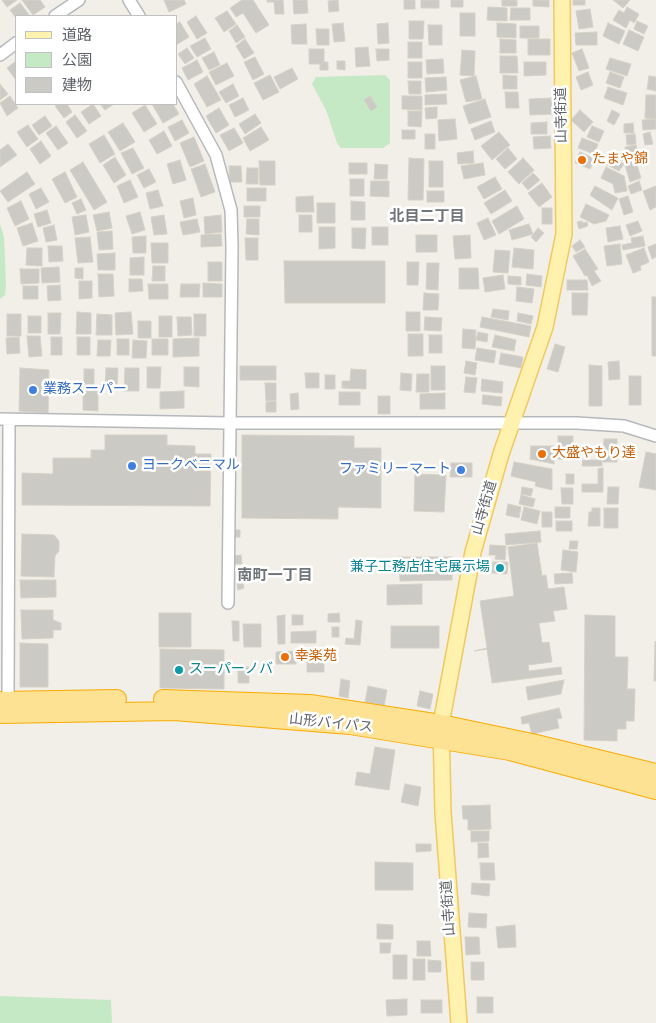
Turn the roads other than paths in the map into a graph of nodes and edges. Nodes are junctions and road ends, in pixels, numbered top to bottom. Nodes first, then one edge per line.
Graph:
1 (79, 0) edge
2 (129, 0) edge
3 (562, 0) edge
4 (57, 15) edge
5 (138, 15) edge
6 (15, 44) edge
7 (0, 55) edge
8 (178, 86) edge
9 (4, 420) edge
10 (230, 423) junction
11 (512, 423) junction
12 (656, 436) edge
13 (228, 603) dead end
14 (3, 706) edge
15 (441, 732) junction
16 (656, 773) edge
17 (656, 790) edge
18 (459, 1023) edge

1 - 4 street
2 - 5 street
3 - 11 main road, 山寺街道
6 - 7 street
8 - 10 street
9 - 10 street
9 - 14 street
10 - 11 street
10 - 13 street
11 - 12 street
11 - 15 main road, 山寺街道
14 - 15 highway, 山形バイパス
15 - 16 highway, 山形バイパス
15 - 17 highway, 山形バイパス
15 - 18 main road, 山寺街道

